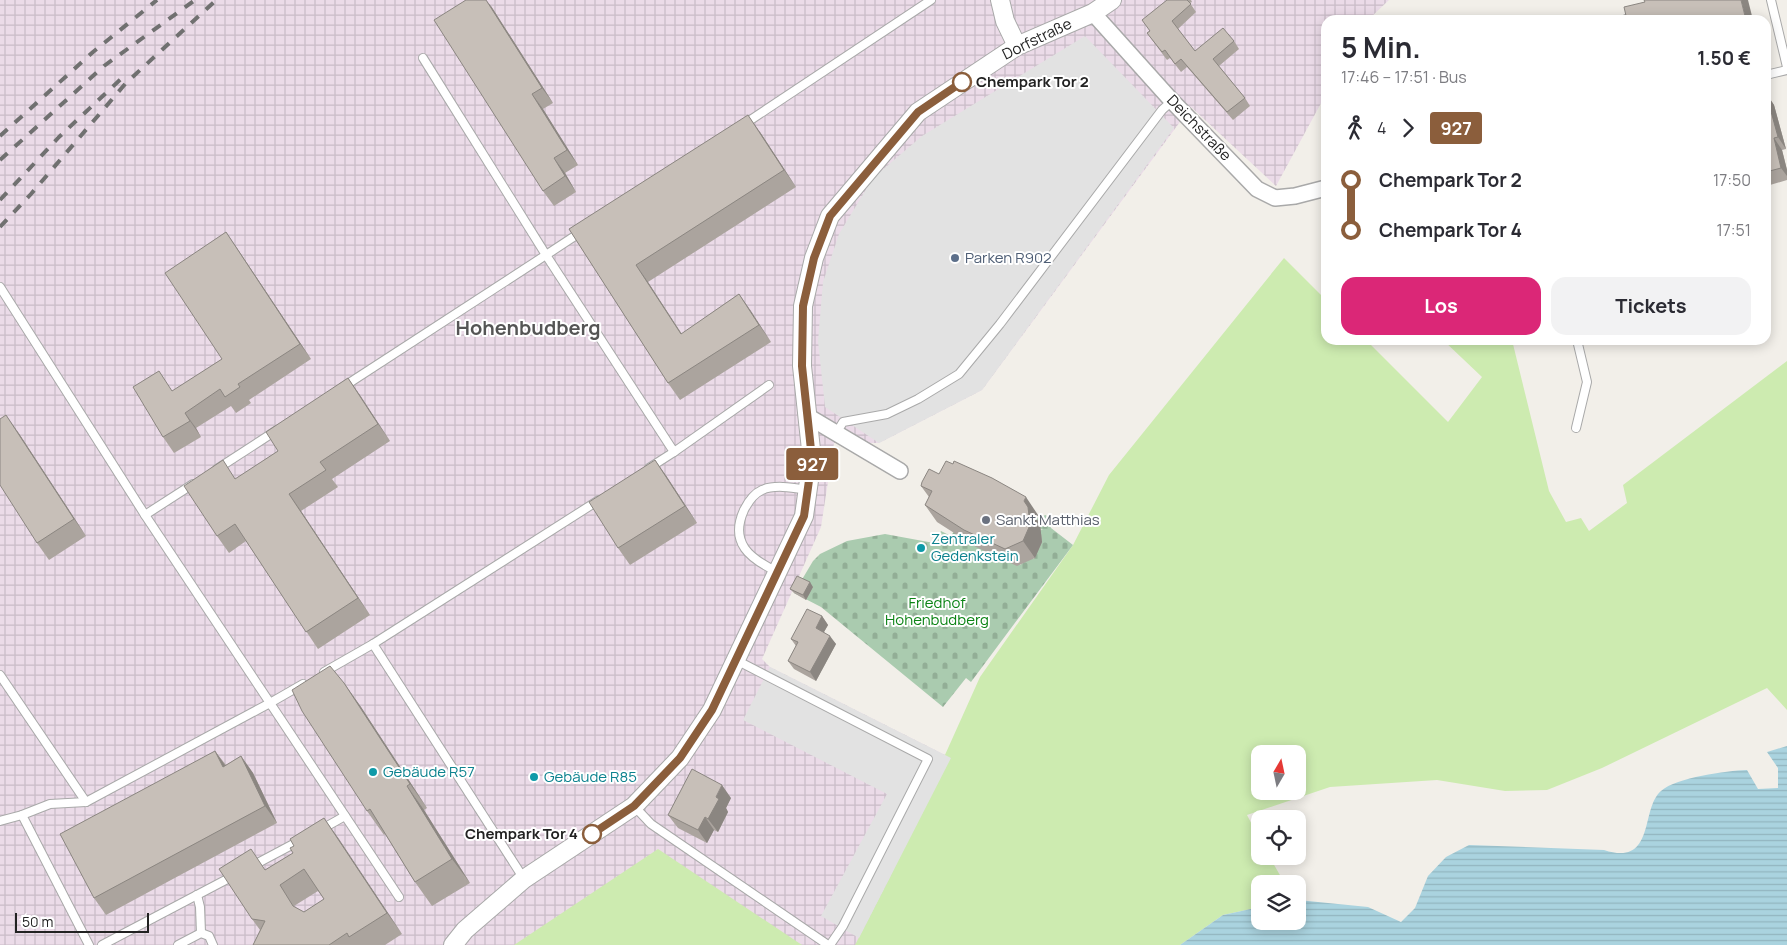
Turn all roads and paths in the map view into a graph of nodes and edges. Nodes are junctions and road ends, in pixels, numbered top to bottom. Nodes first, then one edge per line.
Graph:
1 (931, 0) edge
2 (1000, 0) edge
3 (1112, 0) edge
4 (1771, 0) edge
5 (1094, 13) junction
6 (1017, 46) junction
7 (423, 58) dead end
8 (1787, 68) edge
9 (1771, 73) edge
10 (1172, 101) junction
11 (734, 130) edge
12 (1321, 189) edge
13 (587, 228) edge
14 (546, 255) junction
15 (0, 287) edge
16 (1578, 345) edge
17 (769, 385) dead end
18 (337, 391) edge
19 (809, 417) junction
20 (287, 423) edge
21 (1576, 428) dead end
22 (837, 432) junction
23 (674, 452) junction
24 (900, 470) dead end
25 (212, 472) edge
26 (640, 474) edge
27 (204, 478) edge
28 (808, 490) junction
29 (607, 495) edge
30 (145, 515) junction
31 (778, 572) junction
32 (373, 644) junction
33 (736, 660) junction
34 (0, 675) edge
35 (270, 703) junction
36 (86, 802) junction
37 (634, 806) junction
38 (22, 815) junction
39 (345, 816) junction
40 (0, 821) edge
41 (524, 879) junction
42 (197, 895) junction
43 (399, 897) dead end
44 (201, 933) junction
45 (89, 945) edge
46 (102, 945) edge
47 (178, 945) edge
48 (213, 945) edge
49 (453, 945) edge
50 (829, 945) edge

1 - 11 lane
2 - 6 street
3 - 5 street, Dorfstraße
4 - 8 lane
5 - 6 street, Dorfstraße
5 - 10 street, Deichstraße
6 - 19 street, Dorfstraße
7 - 14 lane
8 - 9 lane
10 - 12 street, Deichstraße
10 - 22 lane
13 - 14 lane
14 - 18 lane
14 - 23 lane
15 - 30 lane
16 - 21 lane
17 - 23 lane
19 - 22 street
19 - 28 street, Dorfstraße
20 - 25 lane
22 - 24 street
23 - 26 lane
27 - 30 lane
28 - 31 street, Dorfstraße
28 - 31 lane
29 - 32 lane
30 - 35 lane
31 - 33 street, Dorfstraße
32 - 35 lane
32 - 41 lane
33 - 37 street, Dorfstraße
33 - 50 lane
34 - 36 lane
35 - 36 lane
35 - 39 lane
36 - 38 lane
37 - 41 street, Dorfstraße
37 - 50 lane
38 - 40 lane
38 - 45 lane
39 - 42 lane
39 - 43 lane
41 - 49 street, Dorfstraße
42 - 44 lane
42 - 46 lane
44 - 47 lane
44 - 48 lane

